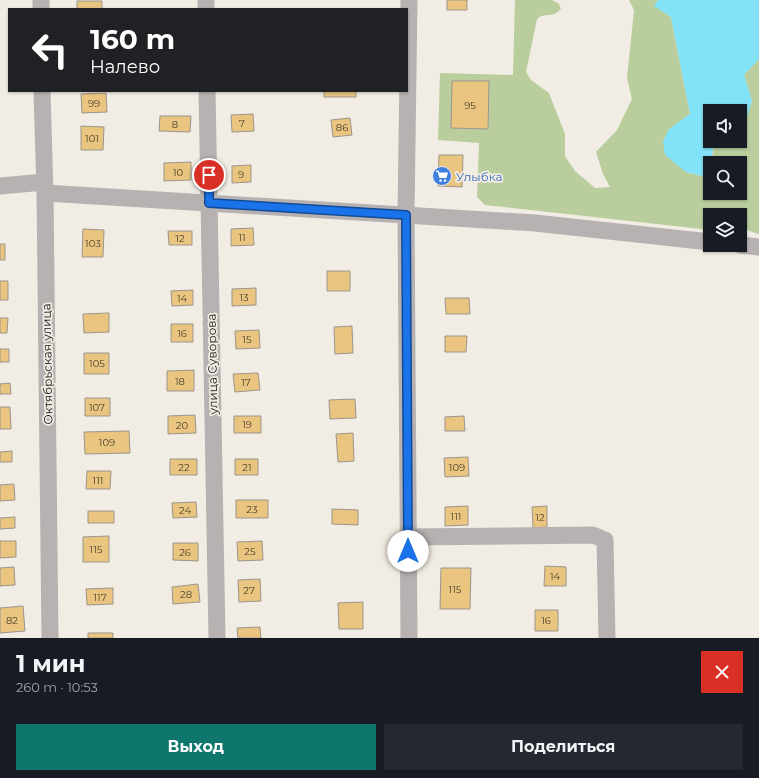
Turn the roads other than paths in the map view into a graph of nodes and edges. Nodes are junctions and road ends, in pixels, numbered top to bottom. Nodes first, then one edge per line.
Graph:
1 (409, 0) edge
2 (408, 72) edge
3 (42, 92) edge
4 (207, 92) edge
5 (408, 92) edge
6 (0, 186) edge
7 (45, 188) junction
8 (209, 203) junction
9 (406, 215) junction
10 (703, 241) edge
11 (747, 246) edge
12 (759, 247) edge
13 (408, 537) junction
14 (50, 638) edge
15 (217, 638) edge
16 (409, 638) edge
17 (607, 638) edge

1 - 2 street
3 - 7 street, Октябрьская улица
4 - 8 street, улица Суворова
5 - 9 street
6 - 7 street
7 - 8 street
7 - 14 street, Октябрьская улица
8 - 9 street
8 - 15 street, улица Суворова
9 - 10 street
9 - 13 street
11 - 12 street
13 - 16 street
13 - 17 street

